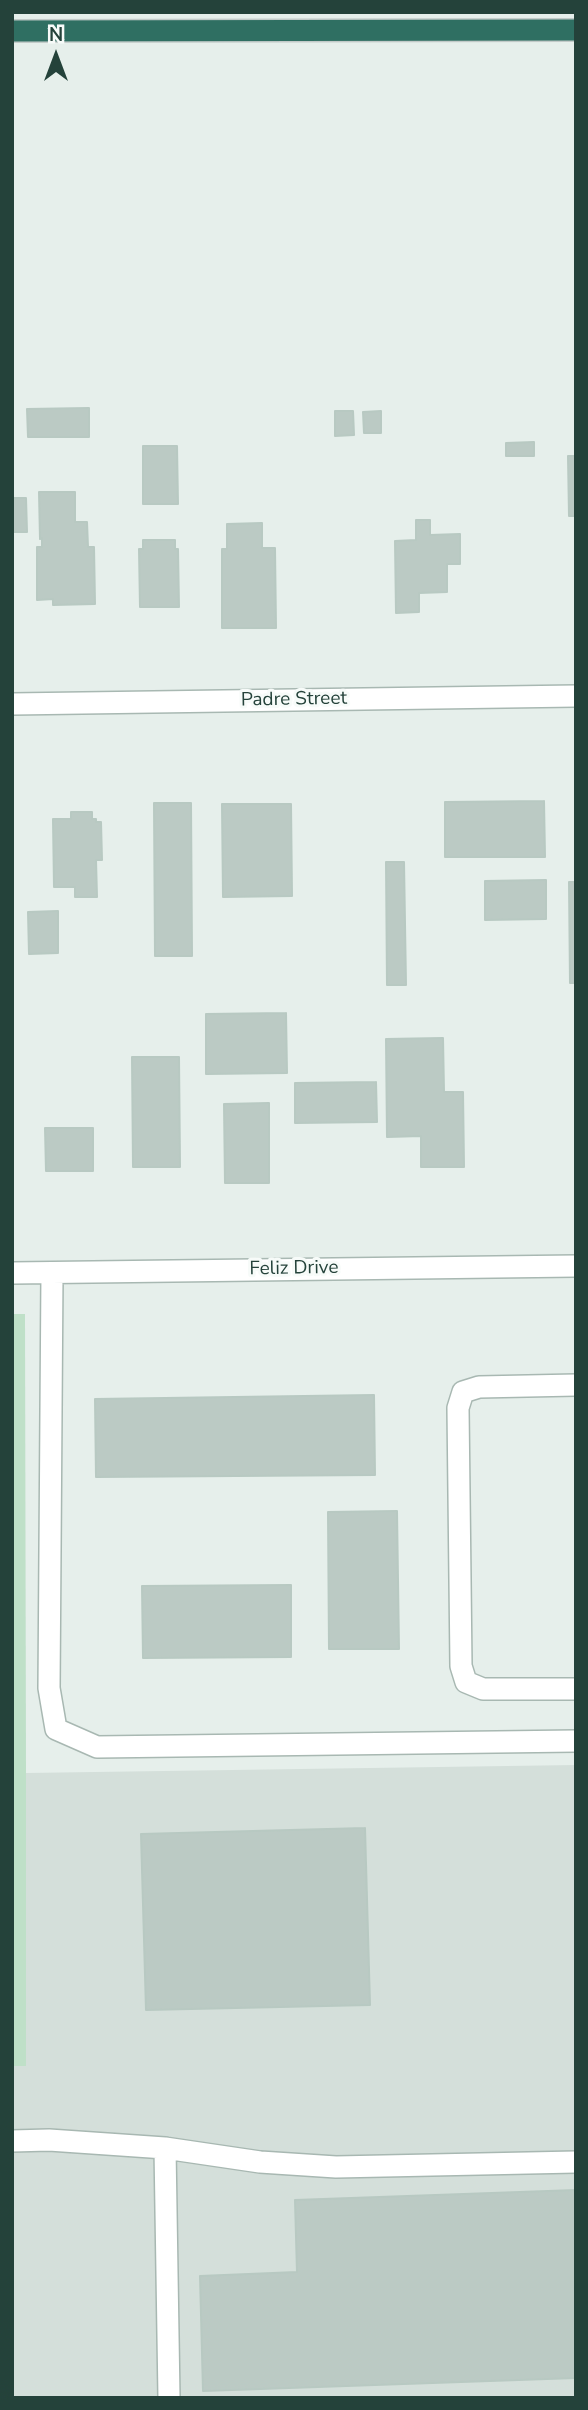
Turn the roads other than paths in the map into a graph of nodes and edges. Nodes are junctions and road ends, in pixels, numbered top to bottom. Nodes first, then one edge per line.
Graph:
1 (576, 30) edge
2 (12, 31) edge
3 (576, 696) edge
4 (12, 704) edge
5 (576, 1266) edge
6 (12, 1273) edge
7 (52, 1273) junction
8 (576, 1385) edge
9 (576, 1689) edge
10 (576, 1741) edge
11 (12, 2141) edge
12 (165, 2148) junction
13 (576, 2162) edge
14 (169, 2398) edge

1 - 2 highway
3 - 4 street, Padre Street
5 - 7 street, Feliz Drive
6 - 7 street, Feliz Drive
7 - 10 street
8 - 9 street
11 - 12 street
12 - 13 street
12 - 14 street

